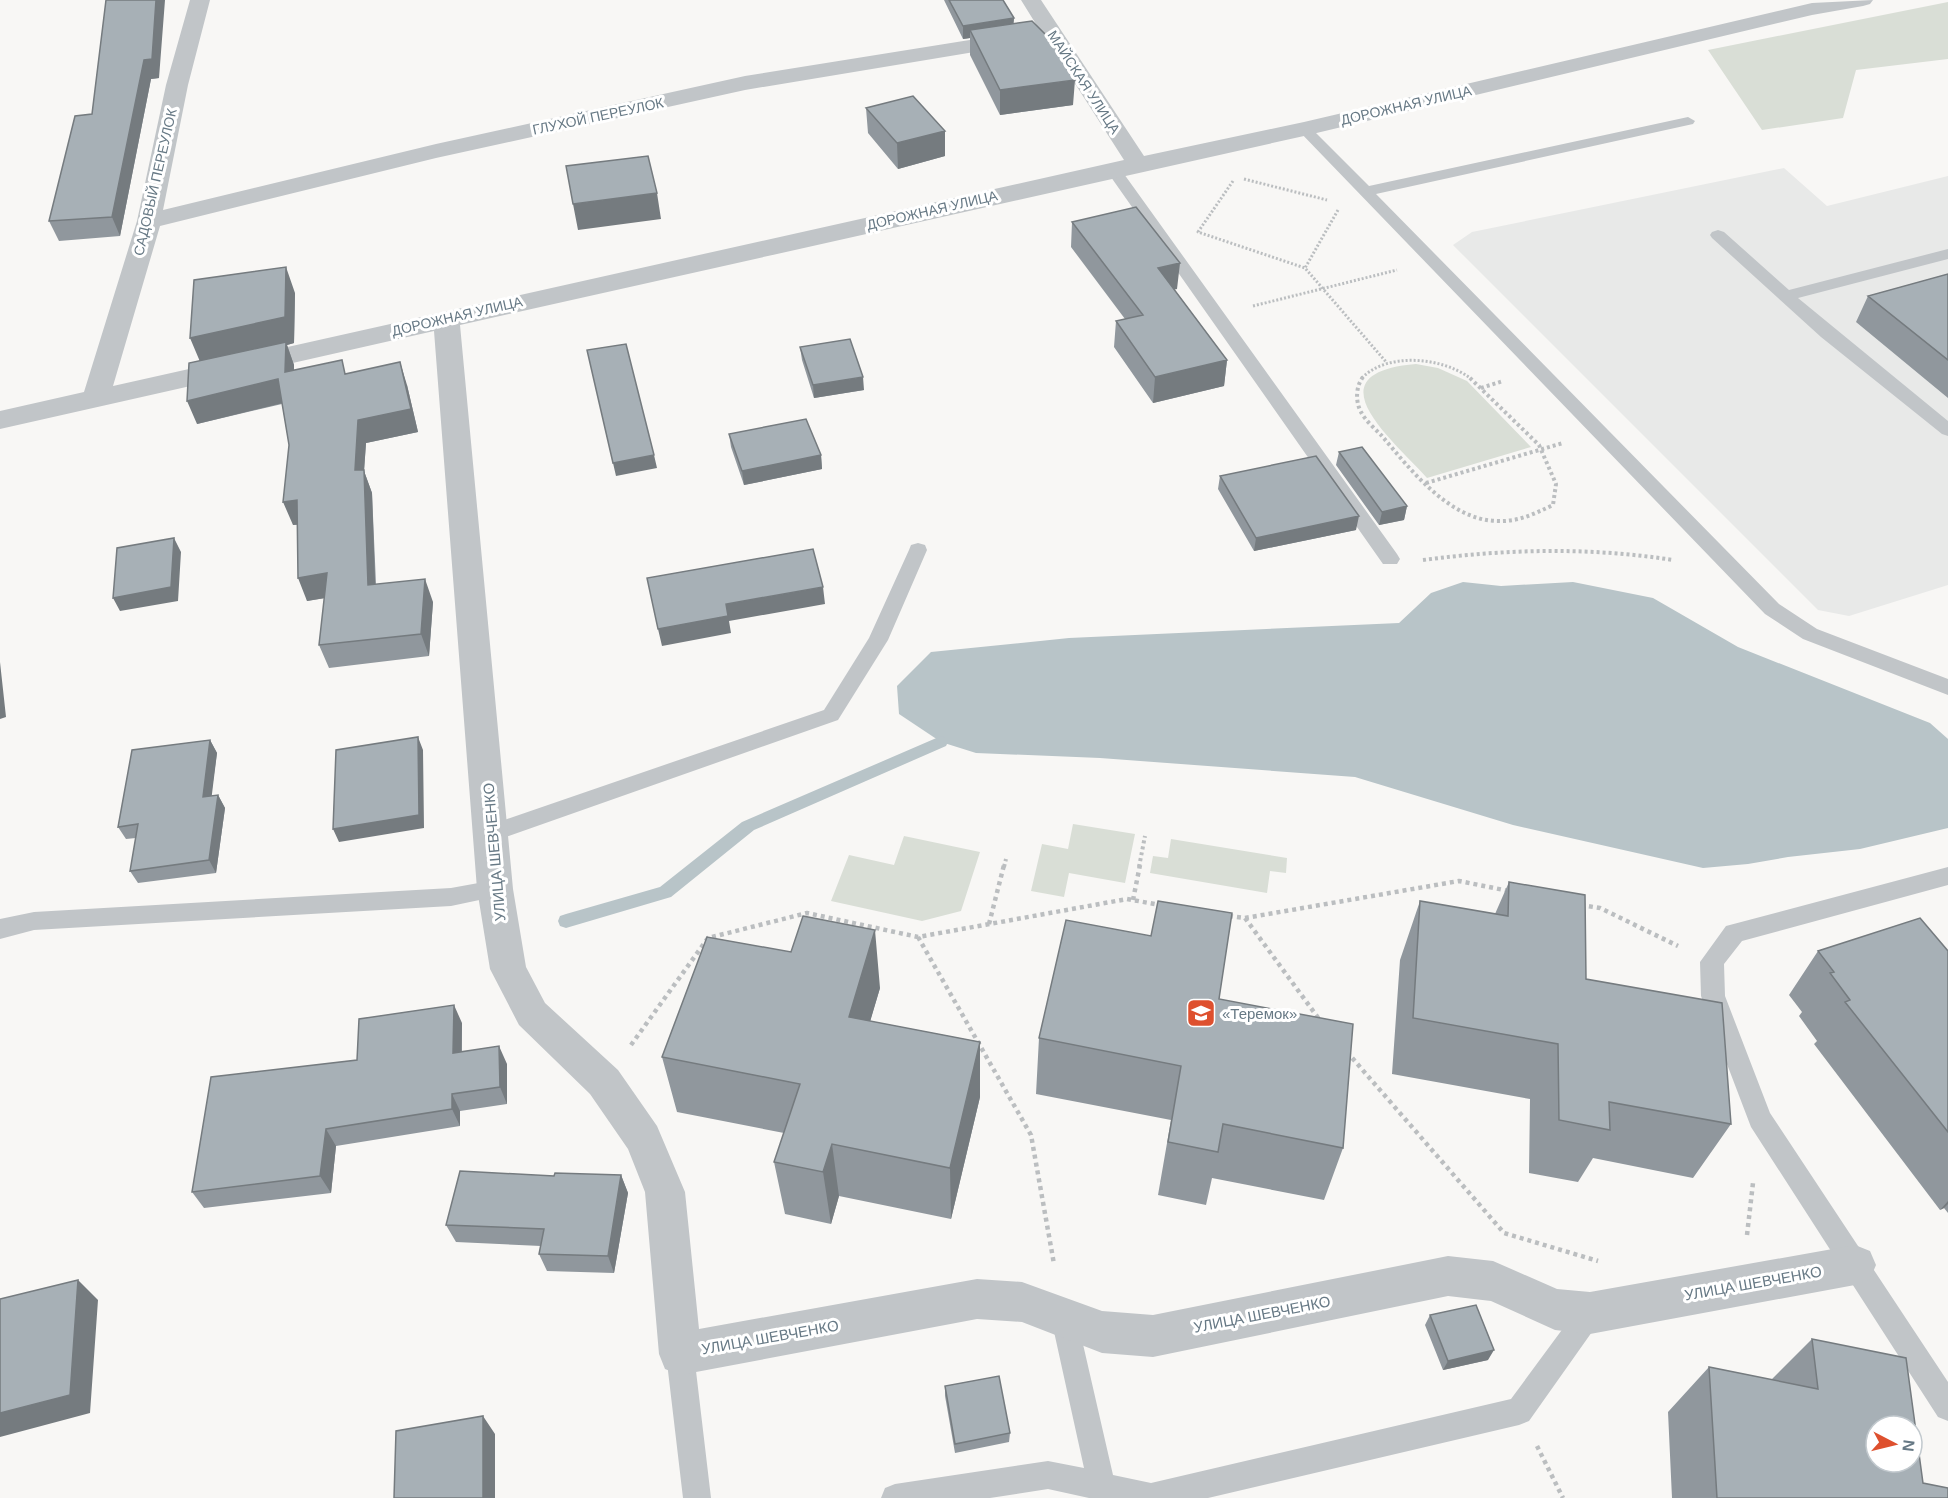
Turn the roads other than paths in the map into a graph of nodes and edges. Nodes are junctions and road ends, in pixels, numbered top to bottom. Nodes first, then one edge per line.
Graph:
1 (200, 0) edge
2 (1031, 0) edge
3 (1863, 0) edge
4 (1053, 33) junction
5 (1688, 121) dead end
6 (1304, 129) junction
7 (1138, 164) junction
8 (1114, 170) junction
9 (1365, 192) junction
10 (149, 221) junction
11 (1718, 236) dead end
12 (1948, 254) edge
13 (1786, 296) junction
14 (446, 319) junction
15 (96, 399) junction
16 (0, 420) edge
17 (1948, 430) edge
18 (918, 550) dead end
19 (1390, 560) road end
20 (1948, 687) edge
21 (492, 833) junction
22 (1948, 876) edge
23 (495, 889) junction
24 (0, 929) edge
25 (1855, 1265) junction
26 (1590, 1313) junction
27 (1064, 1318) junction
28 (680, 1354) junction
29 (1948, 1407) edge
30 (1102, 1487) junction
31 (1151, 1497) edge
32 (697, 1498) edge
33 (895, 1498) edge

1 - 10 street, САДОВЫЙ ПЕРЕУЛОК
2 - 4 street, МАЙСКАЯ УЛИЦА
3 - 6 street, ДОРОЖНАЯ УЛИЦА
4 - 7 street, МАЙСКАЯ УЛИЦА
4 - 10 street, ГЛУХОЙ ПЕРЕУЛОК
5 - 9 lane
6 - 7 street, ДОРОЖНАЯ УЛИЦА
6 - 9 lane
7 - 8 street, ДОРОЖНАЯ УЛИЦА
8 - 14 street, ДОРОЖНАЯ УЛИЦА
8 - 19 lane
9 - 20 lane
10 - 15 street, САДОВЫЙ ПЕРЕУЛОК
11 - 13 lane
12 - 13 lane
13 - 17 lane
14 - 15 street, ДОРОЖНАЯ УЛИЦА
14 - 21 street, УЛИЦА ШЕВЧЕНКО
15 - 16 street, ДОРОЖНАЯ УЛИЦА
18 - 21 lane
21 - 23 street, УЛИЦА ШЕВЧЕНКО
22 - 25 lane
23 - 24 lane
23 - 28 street, УЛИЦА ШЕВЧЕНКО
25 - 26 street, УЛИЦА ШЕВЧЕНКО
25 - 29 lane
26 - 27 street, УЛИЦА ШЕВЧЕНКО
26 - 31 lane
27 - 28 street, УЛИЦА ШЕВЧЕНКО
27 - 30 lane
28 - 32 lane
30 - 31 lane
30 - 33 lane

